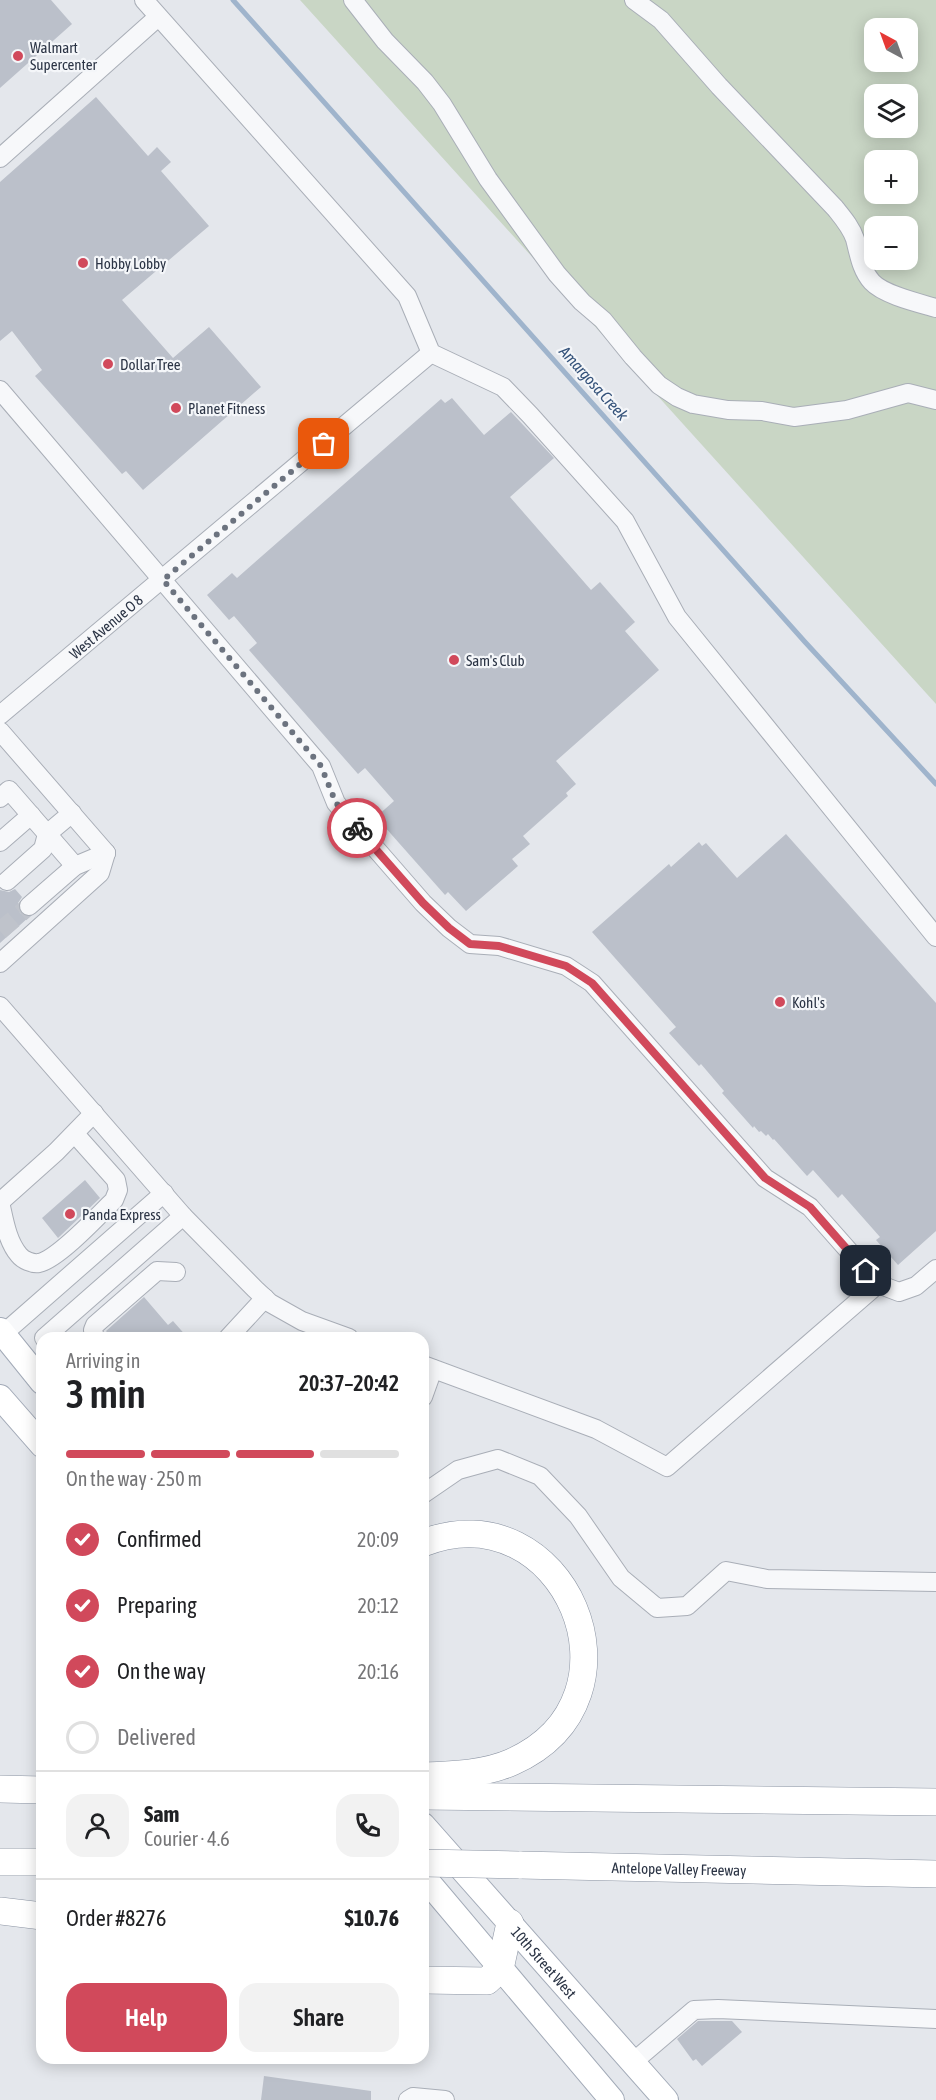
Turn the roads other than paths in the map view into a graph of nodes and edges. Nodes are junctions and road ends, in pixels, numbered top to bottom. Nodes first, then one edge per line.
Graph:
1 (144, 0) edge
2 (353, 0) edge
3 (634, 0) edge
4 (158, 16) junction
5 (0, 158) edge
6 (936, 308) edge
7 (431, 353) junction
8 (0, 390) edge
9 (936, 400) edge
10 (163, 580) junction
11 (0, 715) edge
12 (0, 731) edge
13 (0, 798) edge
14 (72, 813) junction
15 (31, 815) junction
16 (48, 834) junction
17 (0, 842) edge
18 (106, 853) junction
19 (75, 866) junction
20 (7, 880) dead end
21 (29, 906) tunnel mouth
22 (936, 937) edge
23 (0, 963) edge
24 (0, 1006) edge
25 (94, 1113) junction
26 (75, 1134) junction
27 (164, 1193) junction
28 (0, 1202) edge
29 (183, 1216) junction
30 (936, 1269) edge
31 (176, 1272) dead end
32 (878, 1284) junction
33 (265, 1298) junction
34 (52, 1332) edge
35 (94, 1332) edge
36 (235, 1332) edge
37 (332, 1332) edge
38 (1, 1334) edge
39 (36, 1344) edge
40 (11, 1360) edge
41 (429, 1367) edge
42 (36, 1378) edge
43 (0, 1396) edge
44 (36, 1438) edge
45 (429, 1490) edge
46 (429, 1541) edge
47 (936, 1582) edge
48 (441, 1782) edge
49 (0, 1789) edge
50 (36, 1790) edge
51 (429, 1791) edge
52 (936, 1802) edge
53 (429, 1832) edge
54 (0, 1862) edge
55 (36, 1862) edge
56 (429, 1863) edge
57 (936, 1874) edge
58 (429, 1883) edge
59 (0, 1911) edge
60 (36, 1915) edge
61 (510, 1923) junction
62 (500, 1969) junction
63 (429, 1980) edge
64 (936, 2019) edge
65 (632, 2063) junction
66 (408, 2100) edge
67 (446, 2100) edge
68 (612, 2100) edge
69 (666, 2100) edge

1 - 4 street
2 - 9 street
3 - 6 street
4 - 5 street
4 - 7 street
7 - 10 street, West Avenue O 8
7 - 22 street
8 - 10 street
10 - 11 street, West Avenue O 8
10 - 32 street
12 - 14 street
13 - 15 street
14 - 16 street
14 - 18 street
15 - 16 street
15 - 17 street
16 - 19 street
16 - 20 street
18 - 19 street
18 - 23 street
19 - 21 street
24 - 25 street
25 - 26 street
25 - 27 street
26 - 28 street
26 - 28 street
27 - 29 street
27 - 38 street
29 - 33 street
29 - 34 street
30 - 32 street
31 - 35 street
32 - 41 street
33 - 36 street
33 - 37 street
38 - 40 main road
39 - 40 street
40 - 42 main road
43 - 44 main road
45 - 47 street
46 - 48 highway
48 - 51 highway
48 - 52 highway
49 - 50 highway
53 - 61 main road, 10th Street West
54 - 55 highway
56 - 57 highway, Antelope Valley Freeway, bridge
58 - 62 main road
59 - 60 highway
61 - 62 highway
61 - 65 main road, 10th Street West
62 - 63 highway
62 - 68 main road
64 - 65 street
65 - 69 main road, 10th Street West
66 - 67 street

